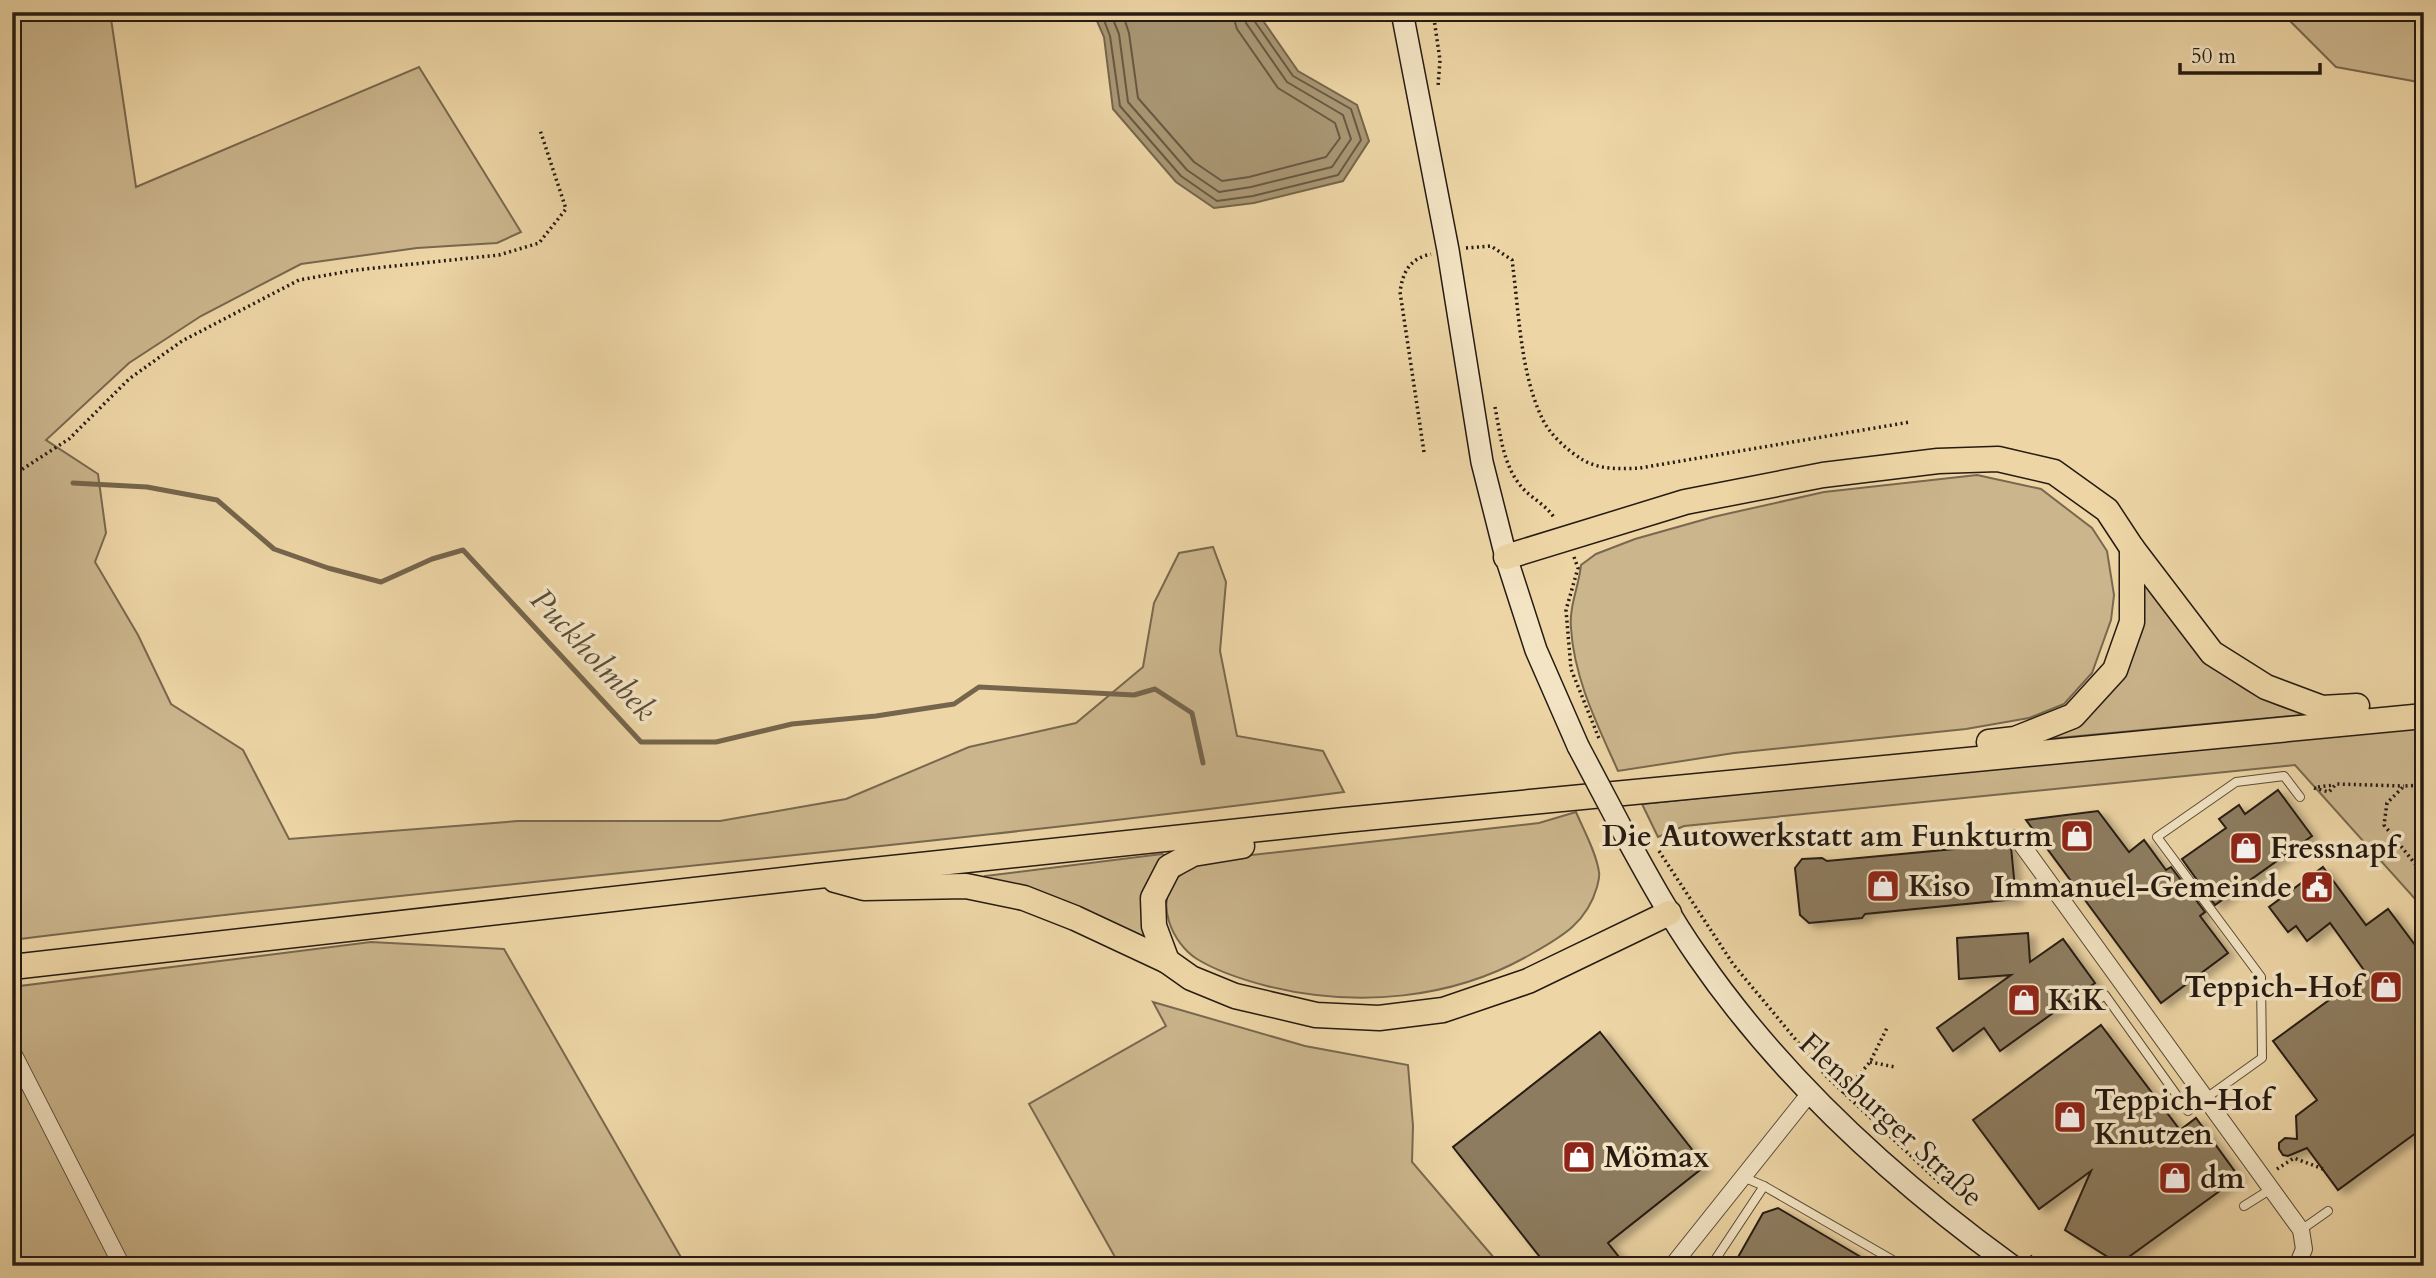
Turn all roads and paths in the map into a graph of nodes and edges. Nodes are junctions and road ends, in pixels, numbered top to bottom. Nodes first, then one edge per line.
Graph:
1 (1402, 12) edge
2 (1433, 12) edge
3 (1437, 94) dead end
4 (540, 130) dead end
5 (1448, 250) junction
6 (1493, 397) dead end
7 (1910, 422) dead end
8 (1424, 452) dead end
9 (12, 472) edge
10 (1567, 539) junction
11 (2132, 548) junction
12 (1506, 557) junction
13 (2424, 703) edge
14 (2424, 716) edge
15 (1600, 742) dead end
16 (1880, 767) junction
17 (2336, 784) junction
18 (2424, 785) edge
19 (2404, 786) junction
20 (2300, 797) dead end
21 (1344, 820) junction
22 (2017, 838) dead end
23 (1658, 850) dead end
24 (2424, 874) edge
25 (817, 876) junction
26 (1669, 913) junction
27 (1167, 961) junction
28 (12, 967) edge
29 (2088, 1007) dead end
30 (1887, 1028) dead end
31 (12, 1051) edge
32 (1870, 1062) junction
33 (1895, 1067) dead end
34 (1810, 1093) junction
35 (1843, 1094) junction
36 (2206, 1099) junction
37 (2323, 1170) dead end
38 (1743, 1177) junction
39 (2267, 1183) junction
40 (1764, 1185) junction
41 (1949, 1191) dead end
42 (2244, 1206) dead end
43 (2328, 1211) dead end
44 (2301, 1230) junction
45 (2016, 1258) edge
46 (122, 1266) edge
47 (1672, 1266) edge
48 (1711, 1266) edge
49 (1903, 1266) edge
50 (2042, 1266) edge
51 (2297, 1266) edge

1 - 5 street
2 - 3 path
4 - 9 path
5 - 7 path
5 - 8 path
5 - 12 street, Flensburger Straße
6 - 10 path
10 - 11 main road
10 - 12 main road
10 - 15 path
11 - 13 main road
11 - 16 main road
12 - 26 street, Flensburger Straße, bridge
14 - 16 main road
16 - 21 main road
17 - 17 path
17 - 19 path
18 - 19 path
19 - 24 path
20 - 36 lane
21 - 25 main road
21 - 27 main road
22 - 36 street
23 - 35 path
25 - 27 main road
25 - 28 main road
26 - 27 main road
26 - 34 street, Flensburger Straße
29 - 36 lane
30 - 32 path
31 - 46 street
32 - 33 path
32 - 35 path
34 - 38 street
34 - 45 street, Flensburger Straße
35 - 41 path
36 - 39 street
37 - 39 path
38 - 40 lane
38 - 47 street
39 - 42 lane
39 - 44 street
40 - 48 lane
40 - 49 lane
43 - 44 lane
44 - 51 street
45 - 50 path

